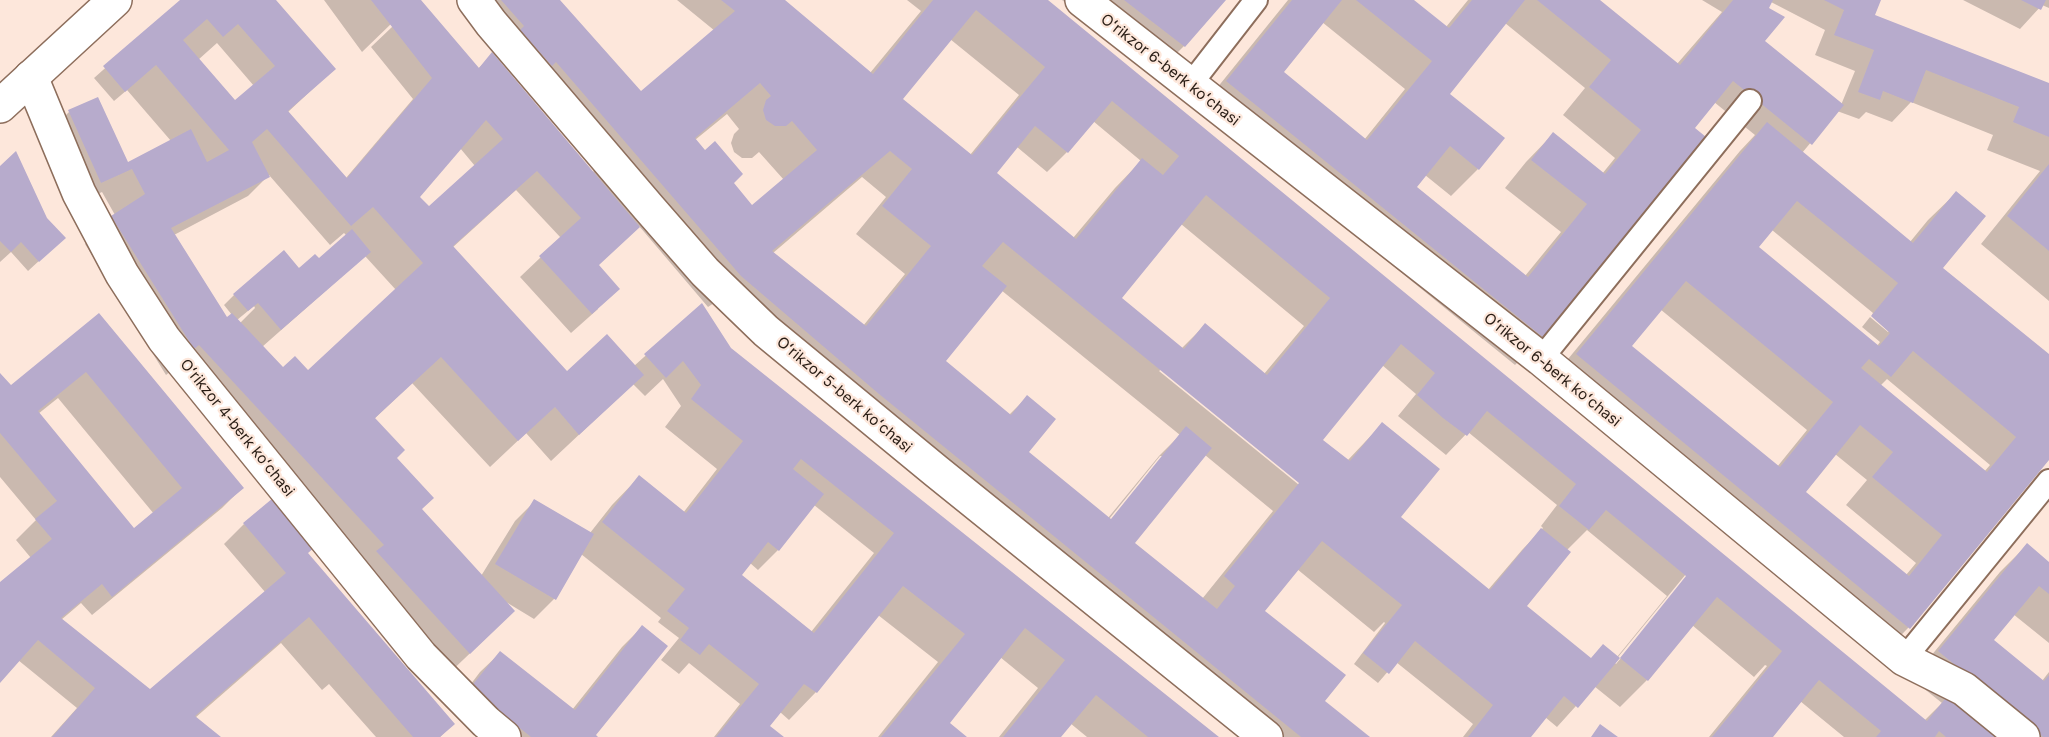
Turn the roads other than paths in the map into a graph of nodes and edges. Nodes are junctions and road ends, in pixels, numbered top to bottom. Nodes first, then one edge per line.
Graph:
1 (116, 0) edge
2 (474, 0) edge
3 (1082, 0) edge
4 (1256, 0) edge
5 (31, 76) junction
6 (1190, 85) junction
7 (1750, 101) dead end
8 (0, 106) edge
9 (1541, 359) junction
10 (2049, 481) edge
11 (1904, 659) junction
12 (504, 737) edge
13 (1266, 737) edge
14 (2023, 737) edge

1 - 5 street
2 - 13 street, Oʻrikzor 5-berk koʻchasi
3 - 6 street, Oʻrikzor 6-berk koʻchasi
4 - 6 lane
5 - 8 street
5 - 12 street, Oʻrikzor 4-berk koʻchasi
6 - 9 street, Oʻrikzor 6-berk koʻchasi
7 - 9 lane
9 - 11 street, Oʻrikzor 6-berk koʻchasi
10 - 11 lane
11 - 14 street, Oʻrikzor 6-berk koʻchasi

